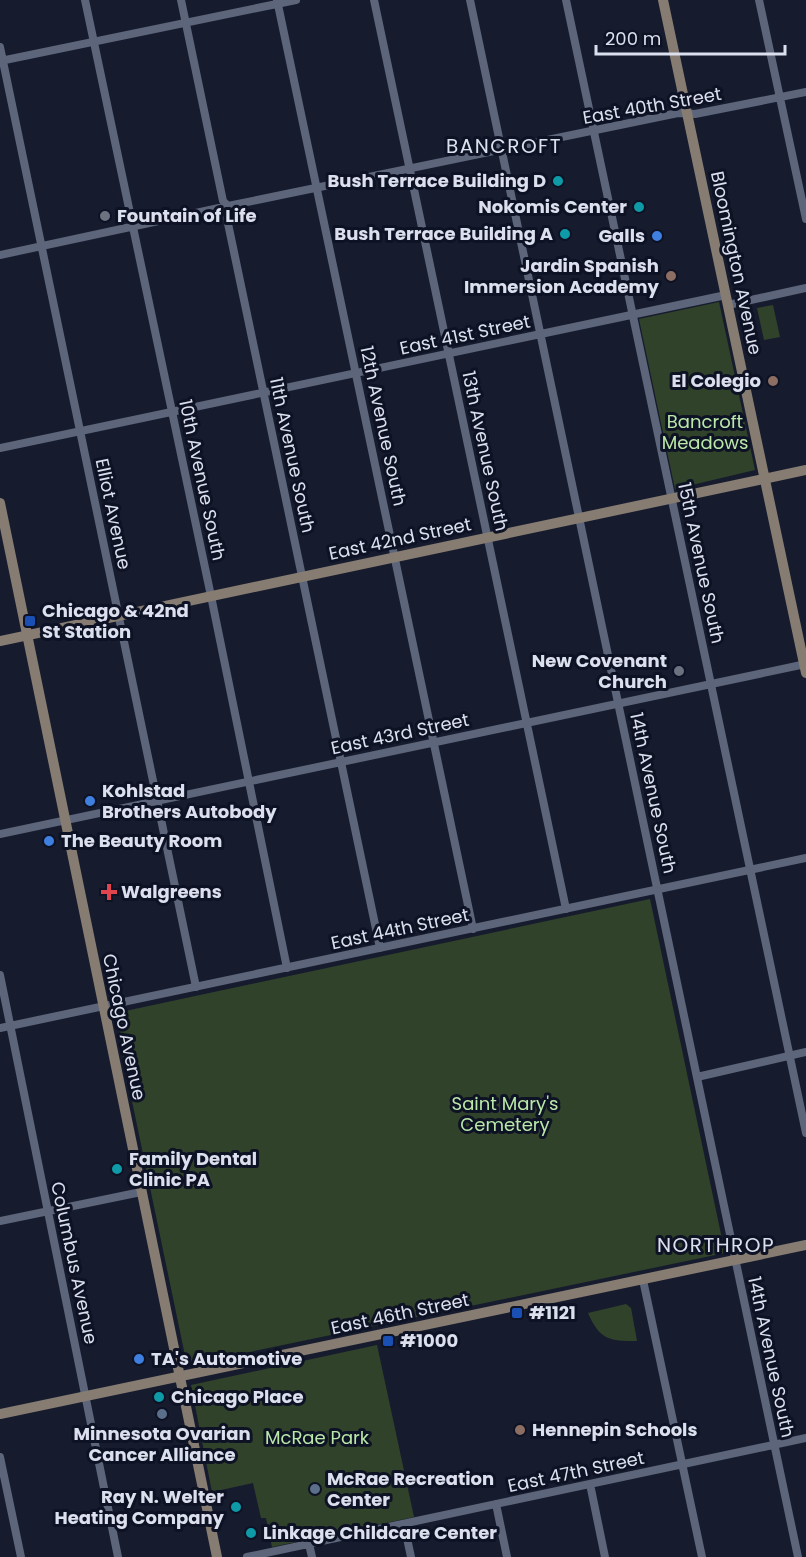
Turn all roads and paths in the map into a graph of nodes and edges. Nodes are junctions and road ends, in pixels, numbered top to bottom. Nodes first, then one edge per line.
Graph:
1 (85, 0) edge
2 (181, 0) edge
3 (296, 0) edge
4 (374, 0) edge
5 (470, 0) edge
6 (566, 0) edge
7 (663, 0) edge
8 (759, 0) edge
9 (278, 2) edge
10 (186, 22) junction
11 (93, 42) junction
12 (0, 47) edge
13 (1, 61) edge
14 (806, 92) edge
15 (780, 97) junction
16 (687, 114) junction
17 (594, 130) junction
18 (501, 149) junction
19 (409, 168) junction
20 (317, 188) junction
21 (806, 219) edge
22 (133, 226) junction
23 (42, 246) junction
24 (0, 255) edge
25 (806, 288) edge
26 (727, 300) junction
27 (634, 315) junction
28 (540, 334) junction
29 (448, 354) junction
30 (356, 374) junction
31 (264, 393) junction
32 (172, 412) junction
33 (80, 431) junction
34 (0, 448) edge
35 (806, 470) edge
36 (765, 479) junction
37 (672, 498) junction
38 (0, 503) edge
39 (580, 518) junction
40 (487, 537) junction
41 (396, 557) junction
42 (302, 576) junction
43 (211, 596) junction
44 (119, 615) junction
45 (27, 635) junction
46 (0, 641) edge
47 (805, 667) edge
48 (711, 684) junction
49 (619, 704) junction
50 (527, 723) junction
51 (434, 743) junction
52 (342, 762) junction
53 (250, 782) junction
54 (158, 801) junction
55 (65, 820) junction
56 (0, 834) edge
57 (806, 858) edge
58 (750, 870) junction
59 (658, 889) junction
60 (566, 909) junction
61 (473, 928) junction
62 (380, 948) junction
63 (287, 968) junction
64 (0, 975) edge
65 (196, 987) junction
66 (103, 1006) junction
67 (10, 1026) junction
68 (0, 1028) edge
69 (806, 1052) edge
70 (790, 1055) junction
71 (697, 1077) junction
72 (806, 1132) edge
73 (141, 1192) junction
74 (48, 1211) junction
75 (0, 1221) edge
76 (806, 1245) edge
77 (736, 1260) junction
78 (643, 1280) junction
79 (179, 1377) junction
80 (86, 1396) junction
81 (0, 1414) edge
82 (806, 1438) edge
83 (774, 1445) junction
84 (0, 1457) edge
85 (683, 1464) junction
86 (590, 1484) junction
87 (496, 1504) junction
88 (404, 1524) junction
89 (309, 1544) junction
90 (21, 1557) edge
91 (118, 1557) edge
92 (217, 1557) edge
93 (247, 1557) edge
94 (312, 1557) edge
95 (411, 1557) edge
96 (507, 1557) edge
97 (605, 1557) edge
98 (702, 1557) edge
99 (798, 1557) edge

1 - 11 street, 10th Avenue South
2 - 10 street
3 - 9 street
4 - 19 street, 13th Avenue South
5 - 18 street, 14th Avenue South
6 - 17 street, 15th Avenue South
7 - 16 street, Bloomington Avenue
8 - 15 street
9 - 10 street
9 - 20 street, 12th Avenue South
10 - 11 street
10 - 20 street, East 40th Street
11 - 13 street
11 - 22 street, 10th Avenue South
12 - 13 street, Elliot Avenue
13 - 23 street, Elliot Avenue
14 - 15 street, East 40th Street
15 - 16 street, East 40th Street
15 - 21 street
16 - 17 street, East 40th Street
16 - 26 street, Bloomington Avenue
17 - 18 street, East 40th Street
17 - 27 street, 15th Avenue South
18 - 19 street, East 40th Street
18 - 28 street, 14th Avenue South
19 - 20 street, East 40th Street
19 - 29 street, 13th Avenue South
20 - 30 street, 12th Avenue South
22 - 23 street
22 - 31 street, 11th Avenue South
22 - 32 street, 10th Avenue South
23 - 24 street
23 - 33 street, Elliot Avenue
25 - 26 street, East 41st Street
26 - 27 street, East 41st Street
26 - 36 street, Bloomington Avenue
27 - 28 street, East 41st Street
27 - 37 street, 15th Avenue South
28 - 29 street, East 41st Street
28 - 39 street, 14th Avenue South
29 - 30 street, East 41st Street
29 - 40 street, 13th Avenue South
30 - 31 street, East 41st Street
30 - 41 street, 12th Avenue South
31 - 32 street, East 41st Street
31 - 42 street, 11th Avenue South
32 - 33 street, East 41st Street
32 - 43 street, 10th Avenue South
33 - 34 street, East 41st Street
33 - 44 street, Elliot Avenue
35 - 36 street, East 42nd Street
36 - 37 street, East 42nd Street
36 - 47 street, Bloomington Avenue
37 - 39 street, East 42nd Street
37 - 48 street, 15th Avenue South
38 - 45 street, Chicago Avenue
39 - 40 street, East 42nd Street
39 - 49 street, 14th Avenue South
40 - 41 street, East 42nd Street
40 - 50 street, 13th Avenue South
41 - 42 street, East 42nd Street
41 - 51 street, 12th Avenue South
42 - 43 street, East 42nd Street
42 - 52 street, 11th Avenue South
43 - 44 street, East 42nd Street
43 - 53 street, 10th Avenue South
44 - 45 street, East 42nd Street
44 - 54 street, Elliot Avenue
45 - 46 street, East 42nd Street
45 - 55 street, Chicago Avenue
47 - 48 street, East 43rd Street
48 - 49 street, East 43rd Street
48 - 58 street, 15th Avenue South
49 - 50 street, East 43rd Street
49 - 59 street, 14th Avenue South
50 - 51 street, East 43rd Street
50 - 60 street, 13th Avenue South
51 - 52 street, East 43rd Street
51 - 61 street, 12th Avenue South
52 - 53 street, East 43rd Street
52 - 62 street, 11th Avenue South
53 - 54 street, East 43rd Street
53 - 63 street, 10th Avenue South
54 - 55 street, East 43rd Street
54 - 65 street, Elliot Avenue
55 - 56 street, East 43rd Street
55 - 66 street, Chicago Avenue
57 - 58 street, East 44th Street
58 - 59 street, East 44th Street
58 - 70 street, 15th Avenue South
59 - 60 street, East 44th Street
59 - 71 street, 14th Avenue South
60 - 61 street, East 44th Street
61 - 62 street, East 44th Street
62 - 63 street, East 44th Street
63 - 65 street, East 44th Street
64 - 67 street, Columbus Avenue
65 - 66 street, East 44th Street
66 - 67 street, East 44th Street
66 - 73 street, Chicago Avenue
67 - 68 street, East 44th Street
67 - 74 street, Columbus Avenue
69 - 70 street
70 - 71 street
70 - 72 street, 15th Avenue South
71 - 77 street, 14th Avenue South
73 - 74 street
73 - 79 street, Chicago Avenue
74 - 75 street
74 - 80 street, Columbus Avenue
76 - 77 street, East 46th Street
77 - 78 street, East 46th Street
77 - 83 street, 14th Avenue South
78 - 79 street, East 46th Street
78 - 85 street
79 - 80 street, East 46th Street
79 - 92 street, Chicago Avenue
80 - 81 street, East 46th Street
80 - 91 street, Columbus Avenue
82 - 83 street, East 47th Street
83 - 85 street, East 47th Street
83 - 99 street, 14th Avenue South
84 - 90 street
85 - 86 street, East 47th Street
85 - 98 street
86 - 87 street, East 47th Street
86 - 97 street
87 - 88 street, East 47th Street
87 - 96 street
88 - 89 street, East 47th Street
88 - 95 street
89 - 93 street, East 47th Street
89 - 94 street

